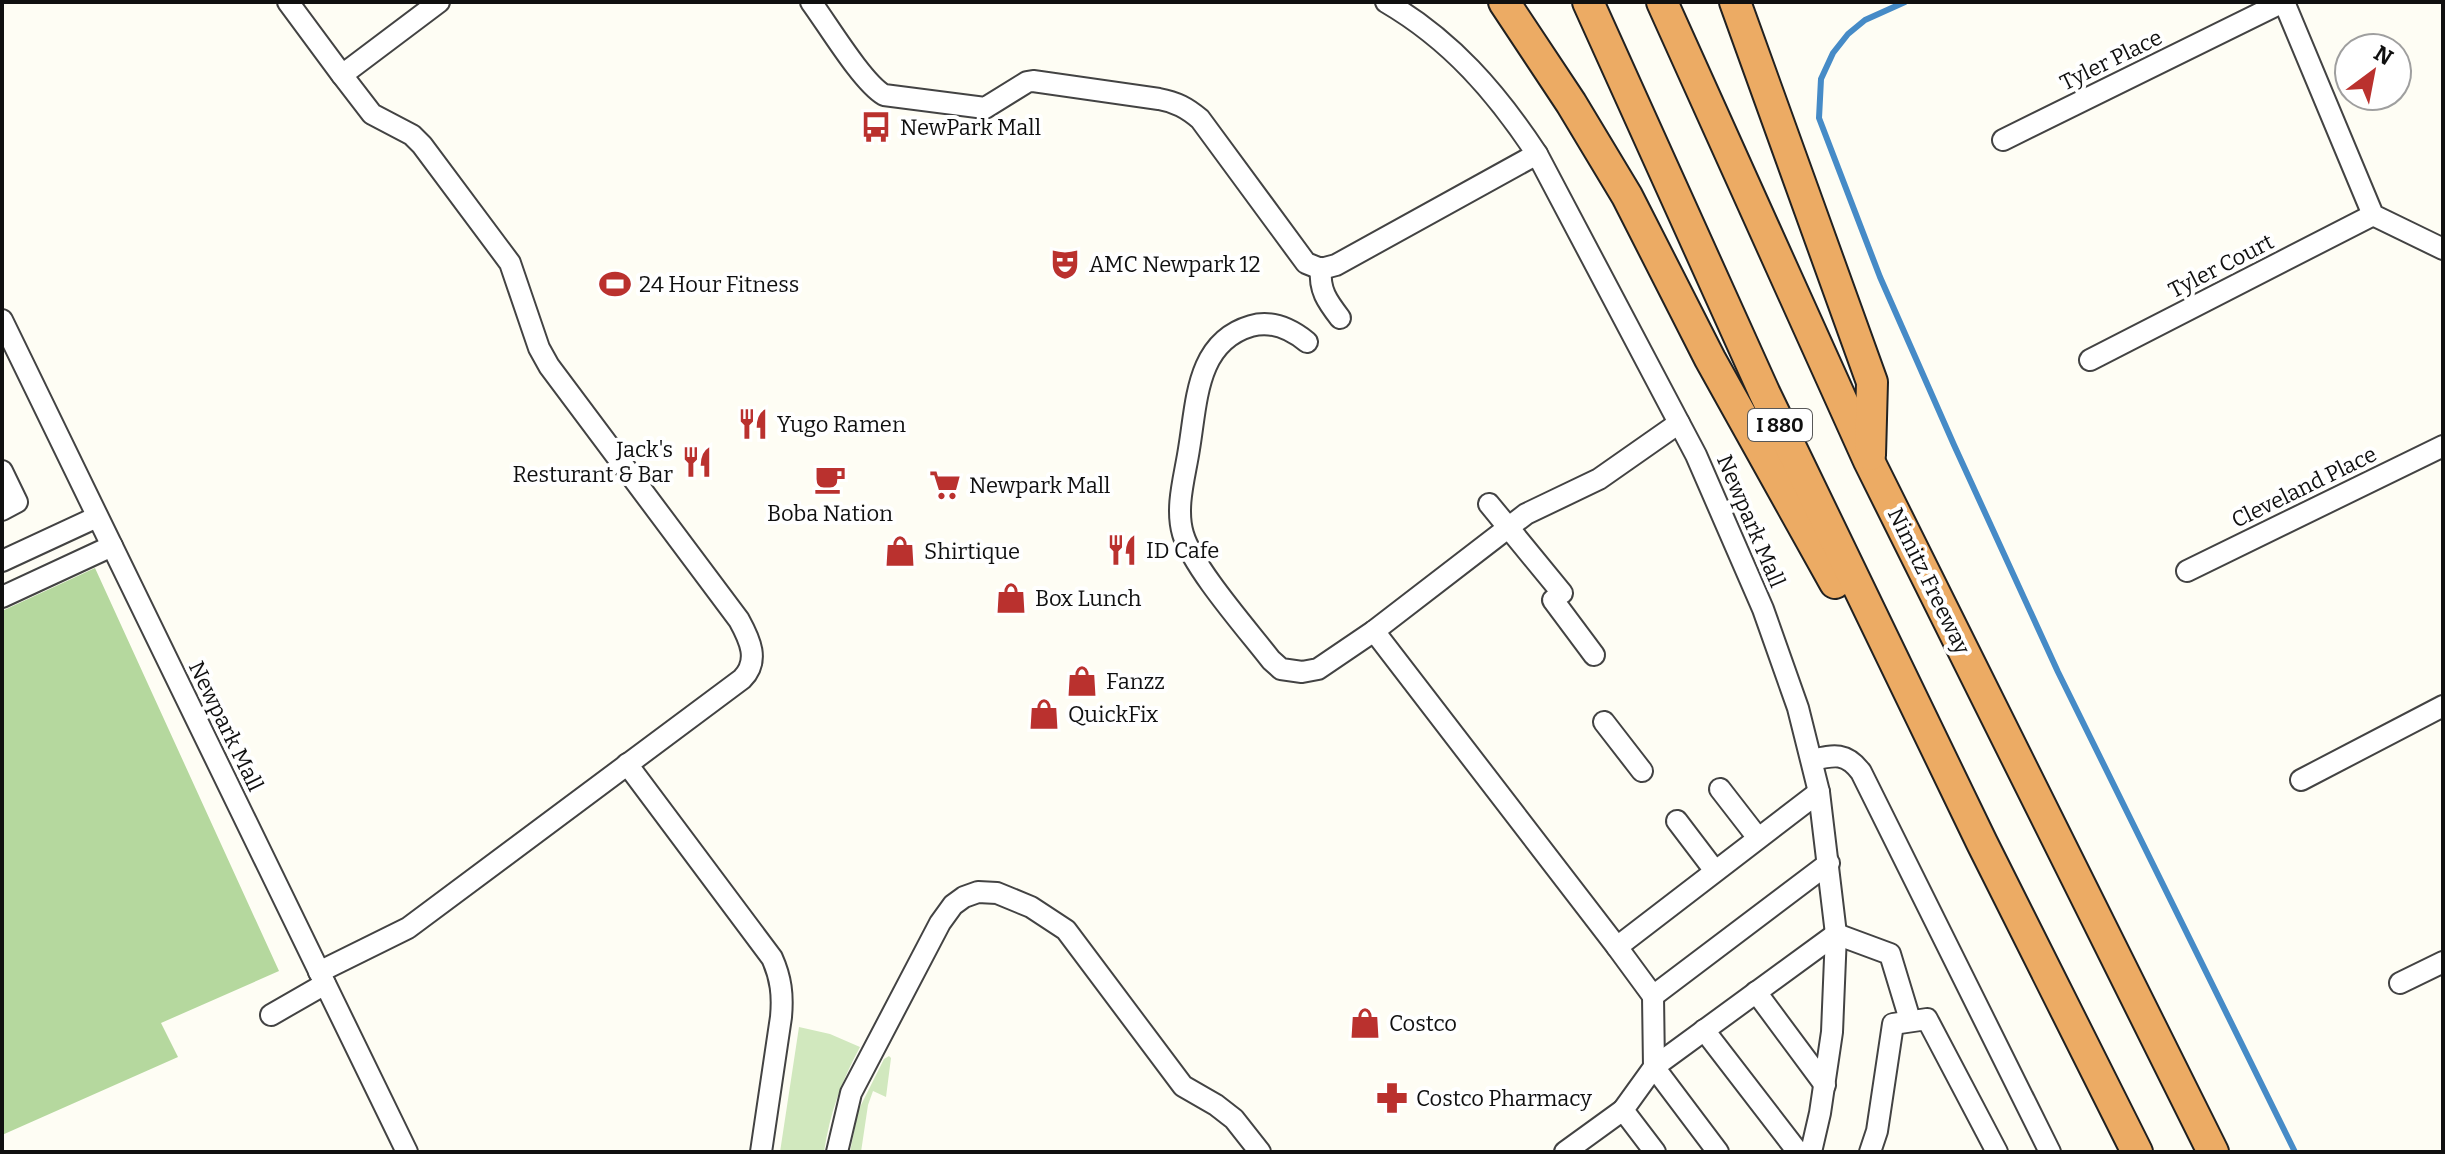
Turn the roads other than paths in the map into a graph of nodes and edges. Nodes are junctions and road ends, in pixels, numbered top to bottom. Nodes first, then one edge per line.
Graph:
1 (288, 2) edge
2 (439, 2) edge
3 (811, 2) edge
4 (1386, 2) edge
5 (1504, 2) edge
6 (1588, 2) edge
7 (1662, 2) edge
8 (1735, 2) edge
9 (2283, 2) edge
10 (342, 75) junction
11 (2003, 140) dead end
12 (1537, 154) junction
13 (2373, 215) junction
14 (2443, 249) edge
15 (1321, 269) junction
16 (1340, 318) dead end
17 (2, 320) edge
18 (1307, 342) dead end
19 (2090, 360) dead end
20 (1679, 423) junction
21 (2443, 446) edge
22 (1869, 461) junction
23 (2, 471) edge
24 (1489, 504) dead end
25 (2, 510) edge
26 (97, 517) junction
27 (1507, 527) junction
28 (112, 546) junction
29 (2, 561) edge
30 (2187, 571) dead end
31 (2, 597) edge
32 (1374, 631) junction
33 (1594, 655) dead end
34 (2443, 706) edge
35 (1604, 722) dead end
36 (1812, 760) junction
37 (627, 764) junction
38 (1642, 771) dead end
39 (2301, 780) dead end
40 (1720, 789) dead end
41 (1819, 792) junction
42 (1677, 821) dead end
43 (1758, 838) junction
44 (1982, 843) junction
45 (1829, 863) junction
46 (1715, 871) junction
47 (1836, 934) junction
48 (1617, 947) junction
49 (2443, 962) edge
50 (322, 978) junction
51 (2400, 983) dead end
52 (1756, 992) junction
53 (1653, 996) junction
54 (271, 1015) dead end
55 (1910, 1020) junction
56 (1704, 1030) junction
57 (1654, 1067) junction
58 (1825, 1085) junction
59 (1623, 1110) junction
60 (407, 1152) edge
61 (761, 1152) edge
62 (837, 1152) edge
63 (1260, 1152) edge
64 (1565, 1152) edge
65 (1655, 1152) edge
66 (1718, 1152) edge
67 (1798, 1152) edge
68 (1811, 1152) edge
69 (1870, 1152) edge
70 (1997, 1152) edge
71 (2050, 1152) edge
72 (2137, 1152) edge
73 (2213, 1152) edge

1 - 10 street
2 - 10 street
3 - 15 street
4 - 12 street, Newpark Mall
5 - 44 highway
6 - 44 highway, I 880
7 - 22 highway, Nimitz Freeway / I 880
8 - 22 highway
9 - 11 street, Tyler Place
9 - 13 street, Tyler Place
10 - 37 street
12 - 15 street
12 - 20 street, Newpark Mall
13 - 14 street
13 - 19 street, Tyler Court
15 - 16 street
17 - 26 street, Newpark Mall
18 - 32 street
20 - 27 street
20 - 36 street, Newpark Mall
21 - 30 street, Cleveland Place
22 - 73 highway, Nimitz Freeway / I 880
23 - 25 street
24 - 27 street
26 - 28 street, Newpark Mall
26 - 29 street
27 - 32 street
27 - 33 street
28 - 31 street
28 - 50 street, Newpark Mall
32 - 48 street
34 - 39 street
35 - 38 street
36 - 41 street, Newpark Mall
36 - 71 street
37 - 50 street
37 - 61 street
40 - 43 street
41 - 43 street
41 - 45 street, Newpark Mall
42 - 46 street
43 - 46 street
44 - 72 highway, I 880
45 - 47 street, Newpark Mall
45 - 53 street
46 - 48 street
47 - 52 street
47 - 55 street
47 - 58 street, Newpark Mall
48 - 53 street
49 - 51 street
50 - 54 street
50 - 60 street, Newpark Mall
52 - 56 street
52 - 58 street
53 - 57 street
55 - 69 street
55 - 70 street
56 - 57 street
56 - 67 street
57 - 59 street
57 - 66 street
58 - 68 street, Newpark Mall
59 - 64 street
59 - 65 street
62 - 63 street

